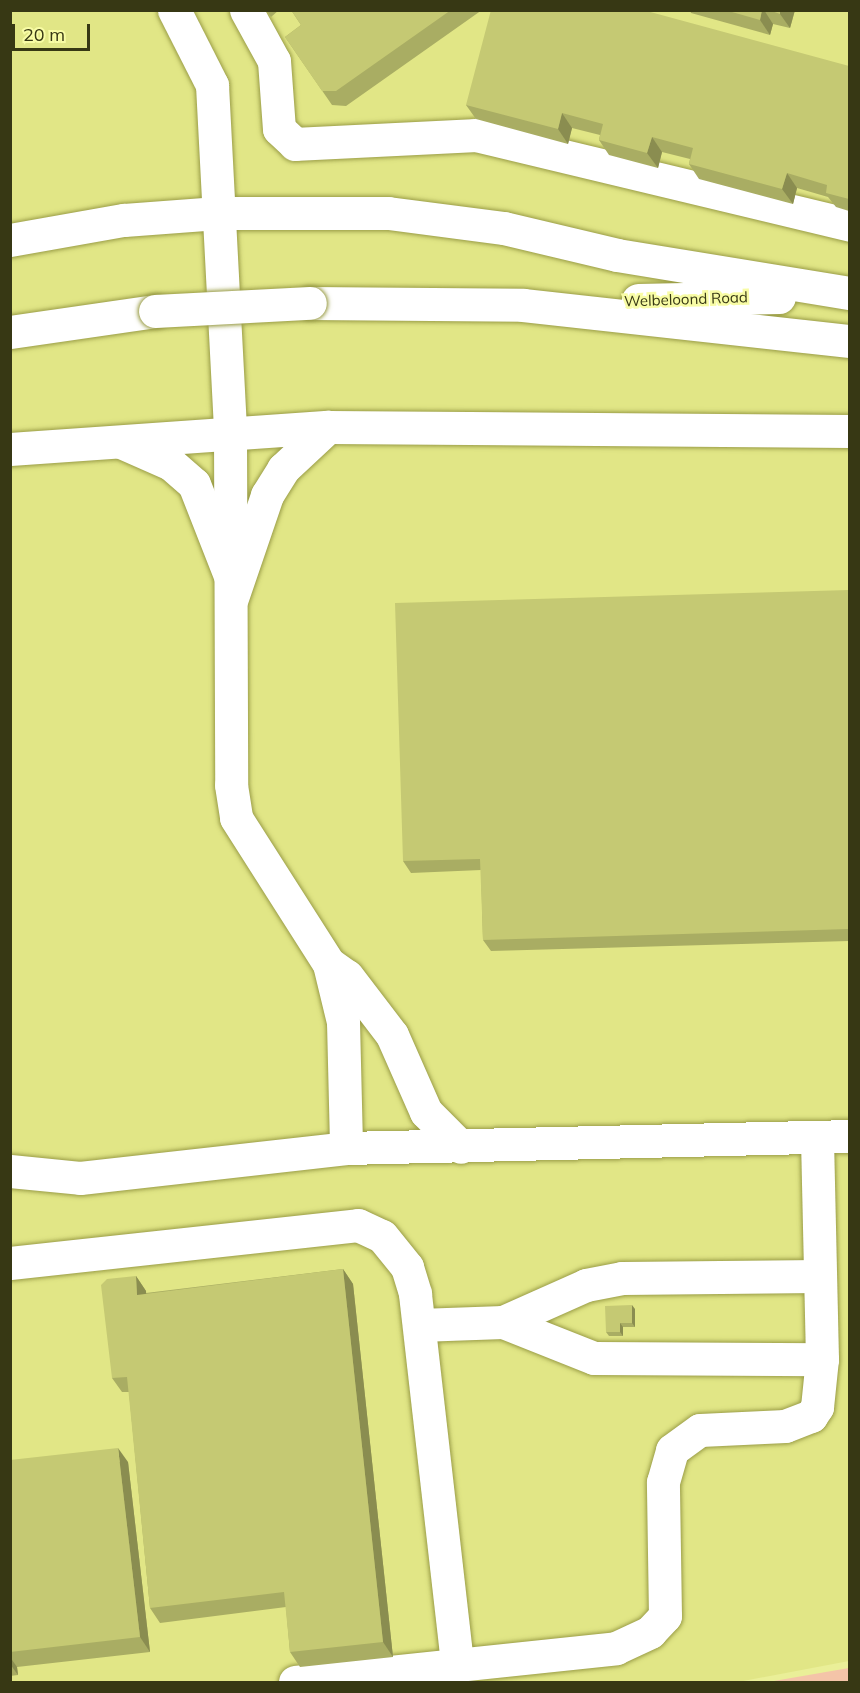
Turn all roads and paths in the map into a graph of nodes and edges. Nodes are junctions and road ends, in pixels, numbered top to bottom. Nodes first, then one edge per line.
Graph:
1 (174, 10) edge
2 (246, 10) edge
3 (218, 213) junction
4 (849, 225) edge
5 (10, 240) edge
6 (849, 294) edge
7 (523, 304) junction
8 (10, 332) edge
9 (849, 341) edge
10 (328, 427) junction
11 (849, 431) edge
12 (230, 434) junction
13 (117, 440) junction
14 (10, 449) edge
15 (232, 589) junction
16 (329, 964) junction
17 (849, 1136) edge
18 (817, 1137) junction
19 (460, 1147) junction
20 (346, 1148) junction
21 (10, 1170) edge
22 (10, 1263) edge
23 (819, 1276) junction
24 (503, 1322) junction
25 (419, 1325) junction
26 (822, 1359) junction
27 (457, 1663) junction
28 (295, 1683) edge

1 - 3 main road
2 - 4 main road
3 - 5 main road
3 - 6 main road
3 - 12 main road
6 - 7 main road, Welbeloond Road
7 - 8 main road, bridge
7 - 9 main road
10 - 11 main road
10 - 12 main road
10 - 15 main road
12 - 13 main road
12 - 15 main road
13 - 14 main road
13 - 15 main road
15 - 16 main road
16 - 19 main road
16 - 20 main road
17 - 18 main road
18 - 19 main road
18 - 23 main road
19 - 20 main road
20 - 21 main road
22 - 25 main road
23 - 24 main road
23 - 26 main road
24 - 25 main road
24 - 26 main road
25 - 27 main road
26 - 27 main road
27 - 28 main road

